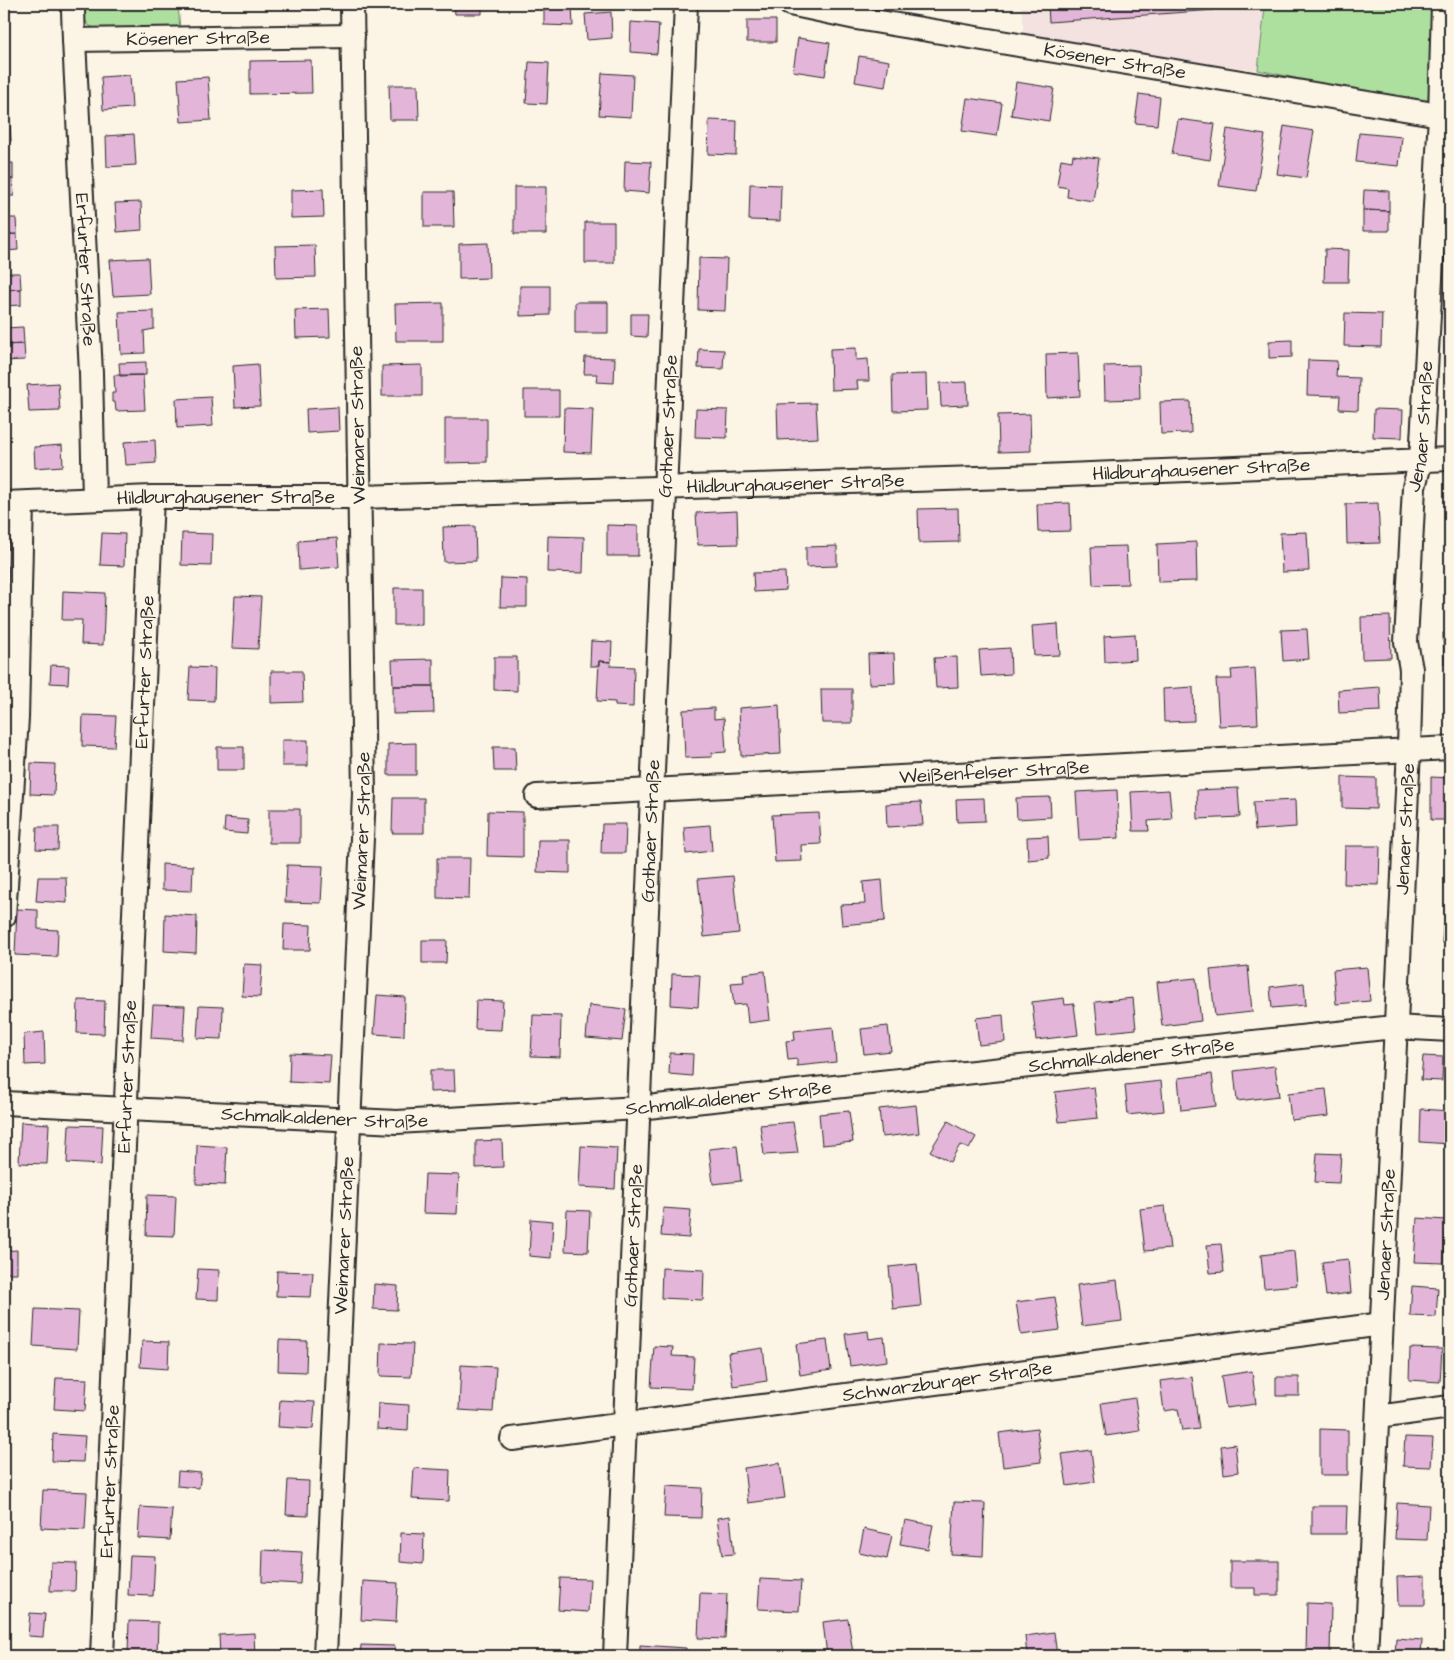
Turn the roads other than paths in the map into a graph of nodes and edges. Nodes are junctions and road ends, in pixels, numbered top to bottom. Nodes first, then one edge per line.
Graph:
1 (352, 4) edge
2 (686, 4) edge
3 (790, 4) edge
4 (818, 7) edge
5 (1446, 7) edge
6 (73, 10) dead end
7 (353, 36) junction
8 (74, 40) junction
9 (1440, 115) junction
10 (1450, 459) edge
11 (1421, 460) junction
12 (665, 487) junction
13 (152, 497) junction
14 (359, 497) junction
15 (94, 498) junction
16 (13, 503) edge
17 (1450, 748) edge
18 (1409, 749) junction
19 (654, 789) junction
20 (537, 796) dead end
21 (4, 916) edge
22 (1394, 1027) junction
23 (1450, 1030) edge
24 (4, 1103) edge
25 (124, 1108) junction
26 (638, 1108) junction
27 (348, 1120) junction
28 (1382, 1324) junction
29 (1450, 1407) edge
30 (1378, 1417) junction
31 (625, 1425) junction
32 (512, 1439) dead end
33 (102, 1656) edge
34 (325, 1656) edge
35 (614, 1656) edge
36 (1366, 1656) edge

1 - 7 street, Weimarer Straße
2 - 12 street, Gothaer Straße
3 - 4 street, Kösener Straße
4 - 9 street, Kösener Straße
5 - 9 street, Jenaer Straße
6 - 8 street
7 - 8 street, Kösener Straße
7 - 14 street, Weimarer Straße
8 - 15 street, Erfurter Straße
9 - 11 street, Jenaer Straße
10 - 11 street, Hildburghausener Straße
11 - 12 street, Hildburghausener Straße
11 - 18 street, Jenaer Straße
12 - 14 street, Hildburghausener Straße
12 - 19 street, Gothaer Straße
13 - 14 street, Hildburghausener Straße
13 - 15 street, Hildburghausener Straße
13 - 25 street, Erfurter Straße
14 - 27 street, Weimarer Straße
15 - 16 street, Hildburghausener Straße
16 - 21 street, Hildburghausener Straße
17 - 18 street, Weißenfelser Straße
18 - 19 street, Weißenfelser Straße
18 - 22 street, Jenaer Straße
19 - 20 street, Weißenfelser Straße
19 - 26 street, Gothaer Straße
22 - 23 street, Schmalkaldener Straße
22 - 26 street, Schmalkaldener Straße
22 - 28 street, Jenaer Straße
24 - 25 street, Schmalkaldener Straße
25 - 27 street, Schmalkaldener Straße
25 - 33 street, Erfurter Straße
26 - 27 street, Schmalkaldener Straße
26 - 31 street, Gothaer Straße
27 - 34 street, Weimarer Straße
28 - 30 street, Jenaer Straße
28 - 31 street, Schwarzburger Straße
29 - 30 street
30 - 36 street, Jenaer Straße
31 - 32 street, Schwarzburger Straße
31 - 35 street, Gothaer Straße

